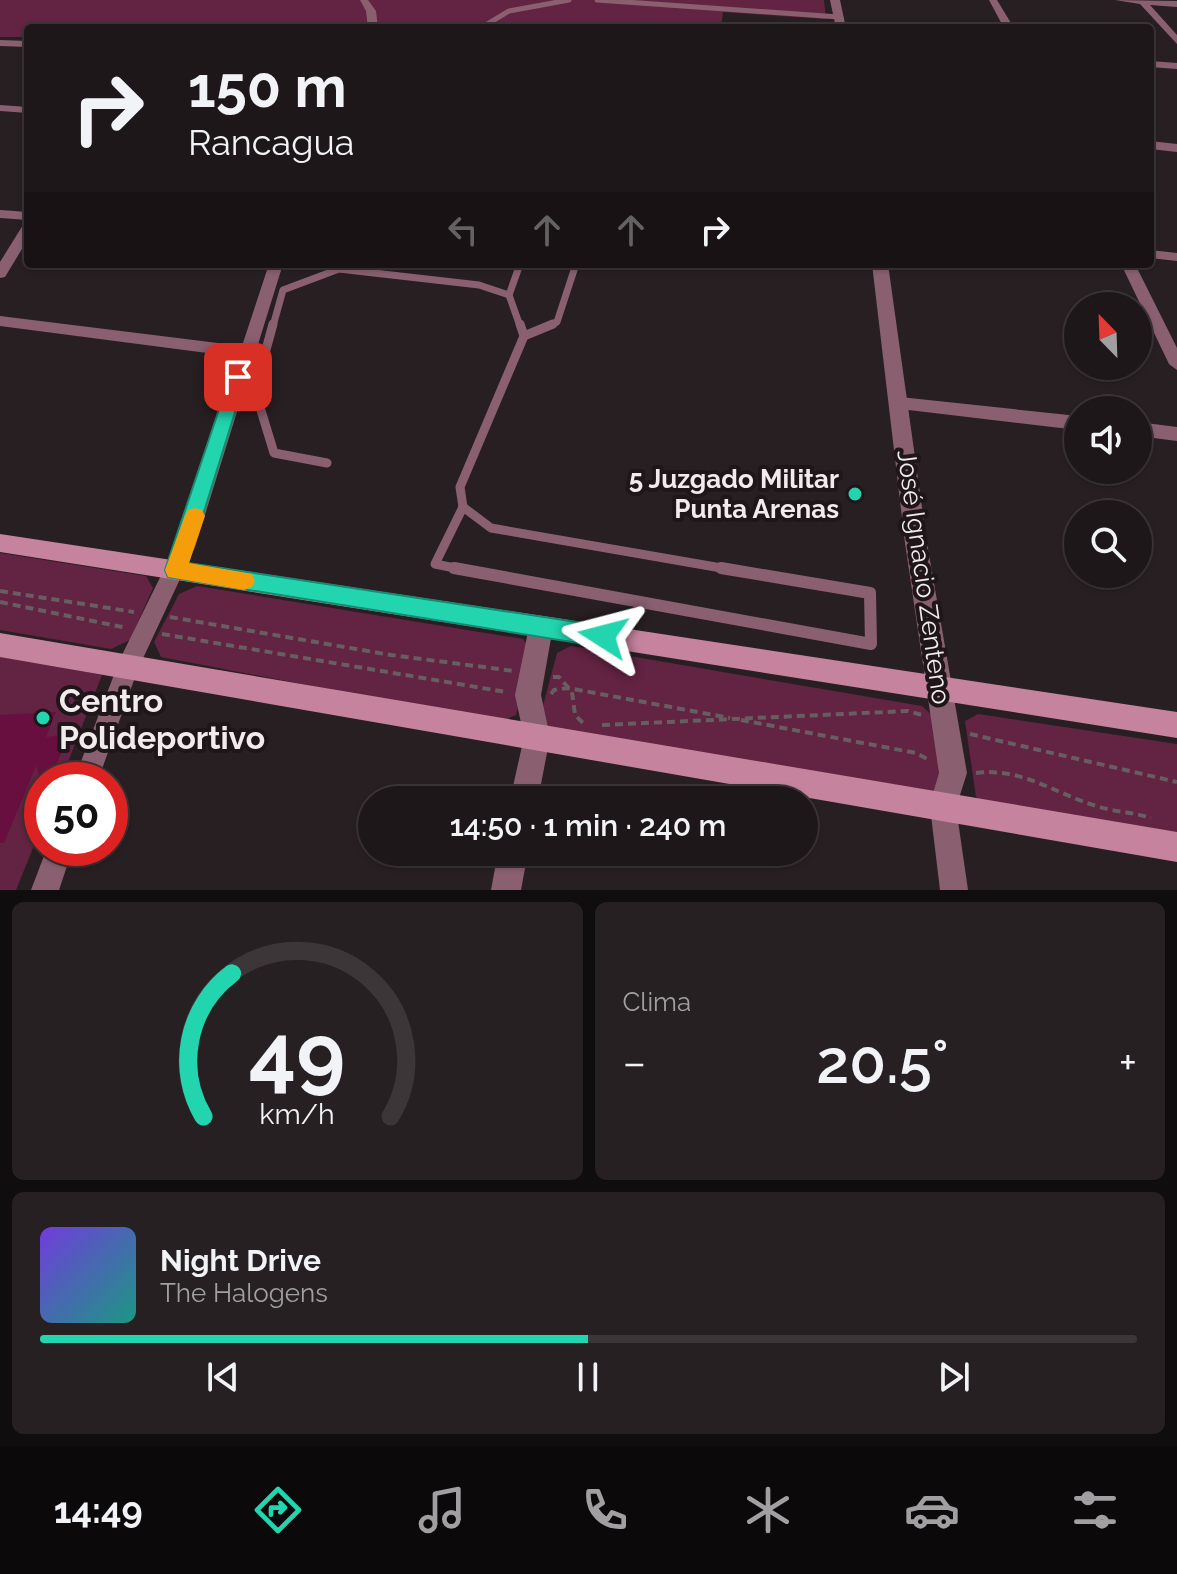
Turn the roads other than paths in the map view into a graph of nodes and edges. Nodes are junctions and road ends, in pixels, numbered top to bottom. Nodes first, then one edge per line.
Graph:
1 (364, 0) edge
2 (569, 0) edge
3 (597, 0) edge
4 (835, 0) edge
5 (993, 0) edge
6 (1119, 0) edge
7 (1142, 1) edge
8 (1177, 4) edge
9 (840, 23) edge
10 (373, 24) edge
11 (484, 24) edge
12 (1007, 24) edge
13 (1177, 41) edge
14 (0, 43) edge
15 (24, 44) edge
16 (1154, 64) edge
17 (1177, 66) edge
18 (0, 108) edge
19 (24, 110) edge
20 (1154, 145) edge
21 (1177, 148) edge
22 (0, 214) edge
23 (24, 216) edge
24 (24, 235) edge
25 (1154, 254) edge
26 (1177, 257) edge
27 (275, 268) edge
28 (519, 268) edge
29 (575, 268) edge
30 (881, 268) edge
31 (1130, 268) edge
32 (0, 274) edge
33 (509, 295) junction
34 (0, 321) edge
35 (524, 336) junction
36 (246, 352) junction
37 (1177, 364) edge
38 (900, 403) junction
39 (1064, 421) edge
40 (1152, 431) edge
41 (1177, 434) edge
42 (327, 463) dead end
43 (463, 507) junction
44 (0, 543) edge
45 (176, 570) junction
46 (541, 627) junction
47 (0, 645) edge
48 (128, 667) junction
49 (941, 689) junction
50 (1177, 725) edge
51 (537, 737) junction
52 (93, 762) edge
53 (527, 786) edge
54 (943, 807) junction
55 (1177, 847) edge
56 (54, 866) edge
57 (510, 866) edge
58 (45, 890) edge
59 (506, 890) edge
60 (954, 890) edge

1 - 10 street
2 - 11 lane
3 - 9 lane
4 - 9 street
5 - 12 street
6 - 7 street
7 - 8 street
7 - 13 street
14 - 15 street
16 - 17 street
18 - 19 street
20 - 21 street
22 - 23 street
24 - 32 street
25 - 26 street
27 - 36 street
28 - 33 lane
29 - 35 lane
30 - 38 street, José Ignacio Zenteno
31 - 37 street
33 - 35 lane
33 - 42 lane
34 - 36 street
35 - 43 lane
36 - 45 street
38 - 39 street
38 - 49 street, José Ignacio Zenteno
40 - 41 street
43 - 43 lane
44 - 45 main road
45 - 46 main road
45 - 48 street
46 - 49 main road
46 - 51 street
47 - 48 main road
48 - 51 main road
48 - 52 street
49 - 50 main road
49 - 54 street, José Ignacio Zenteno
51 - 53 street
51 - 54 main road
54 - 55 main road
54 - 60 street, José Ignacio Zenteno
56 - 58 street
57 - 59 street

